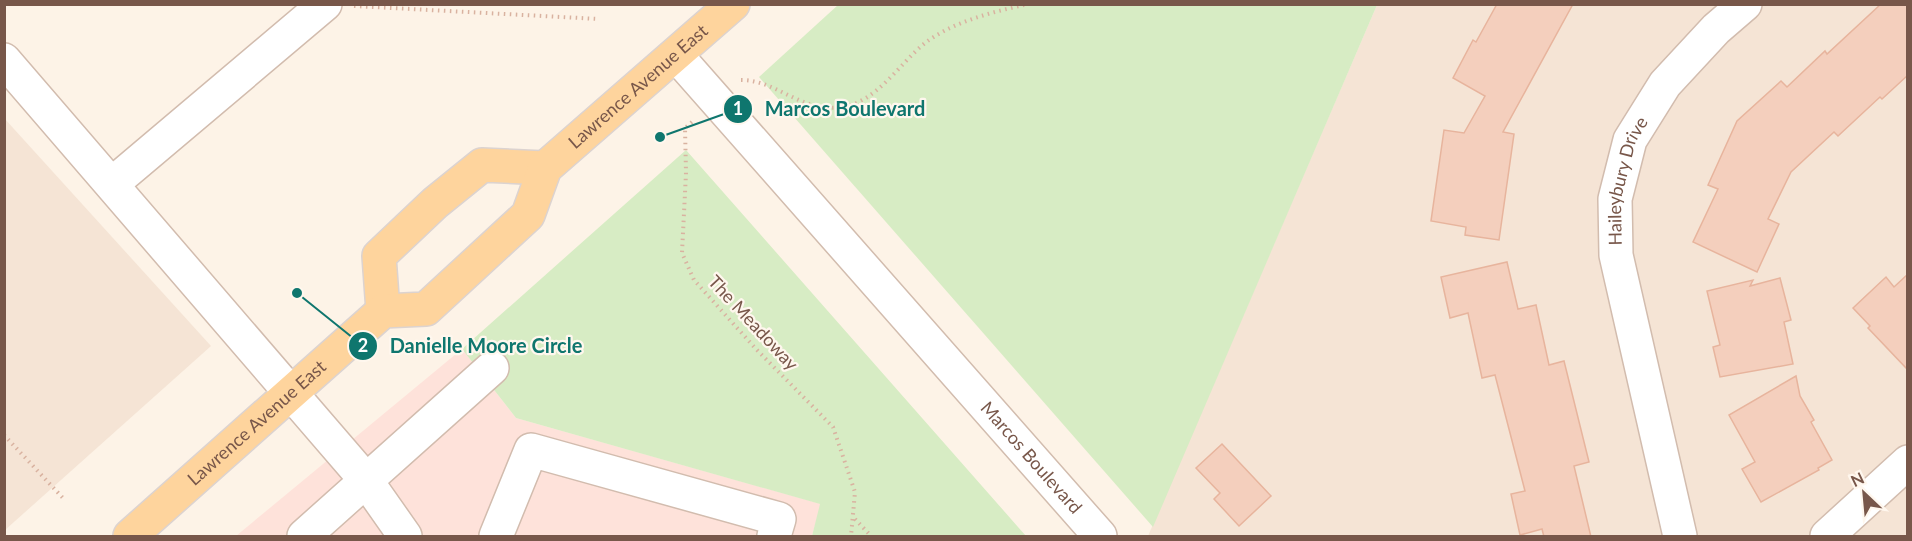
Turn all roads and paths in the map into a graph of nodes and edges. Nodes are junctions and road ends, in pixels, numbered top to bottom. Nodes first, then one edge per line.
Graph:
1 (733, 4) edge
2 (1028, 4) edge
3 (1745, 4) edge
4 (339, 5) edge
5 (599, 19) dead end
6 (676, 56) junction
7 (4, 60) edge
8 (716, 102) junction
9 (545, 168) junction
10 (112, 184) junction
11 (383, 310) junction
12 (492, 368) dead end
13 (291, 394) junction
14 (4, 435) edge
15 (1908, 462) edge
16 (365, 479) junction
17 (63, 498) dead end
18 (855, 518) junction
19 (130, 537) edge
20 (304, 537) edge
21 (405, 537) edge
22 (495, 537) edge
23 (774, 537) edge
24 (851, 537) edge
25 (871, 537) edge
26 (1100, 537) edge
27 (1680, 537) edge
28 (1827, 537) edge

1 - 6 main road, Lawrence Avenue East
2 - 8 path
3 - 27 street, Haileybury Drive
4 - 5 path
4 - 10 street
6 - 8 street, Marcos Boulevard
6 - 9 main road, Lawrence Avenue East
7 - 10 street
8 - 18 path, The Meadoway
8 - 26 street, Marcos Boulevard
9 - 11 main road, Lawrence Avenue East
9 - 11 main road
10 - 13 street
11 - 13 main road, Lawrence Avenue East
12 - 16 street
13 - 16 street
13 - 19 main road, Lawrence Avenue East
14 - 17 path
15 - 28 street
16 - 20 street
16 - 21 street
18 - 24 path, The Meadoway
18 - 25 path
22 - 23 street

